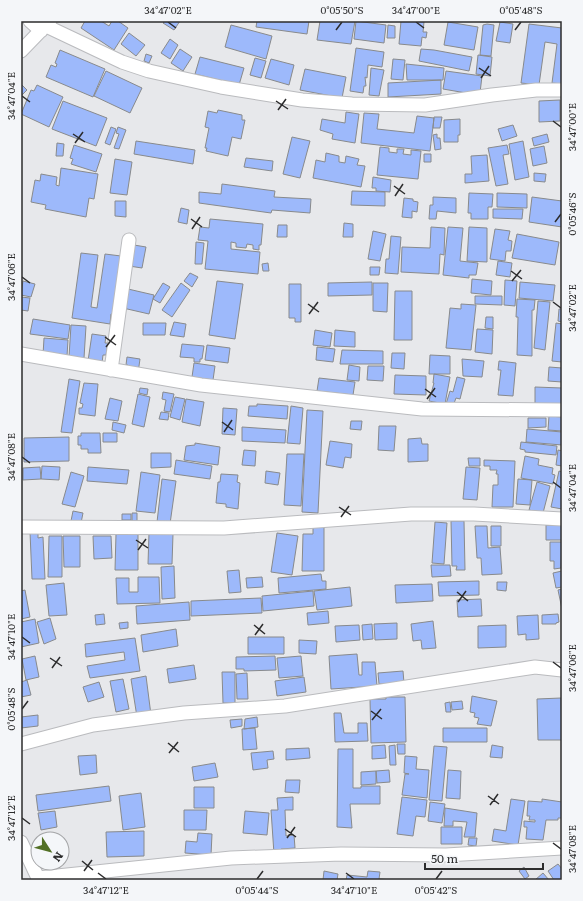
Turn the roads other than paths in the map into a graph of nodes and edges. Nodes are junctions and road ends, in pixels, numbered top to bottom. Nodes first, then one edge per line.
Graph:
1 (30, 21) edge
2 (46, 26) edge
3 (21, 51) edge
4 (562, 90) edge
5 (130, 240) dead end
6 (21, 354) edge
7 (111, 370) junction
8 (562, 410) edge
9 (562, 519) edge
10 (21, 527) edge
11 (562, 670) edge
12 (21, 744) edge
13 (21, 842) edge
14 (562, 848) edge
15 (38, 879) edge

1 - 2 street
2 - 3 street
2 - 4 street
5 - 7 street
6 - 7 street
7 - 8 street
9 - 10 street
11 - 12 street
13 - 15 street
14 - 15 street

